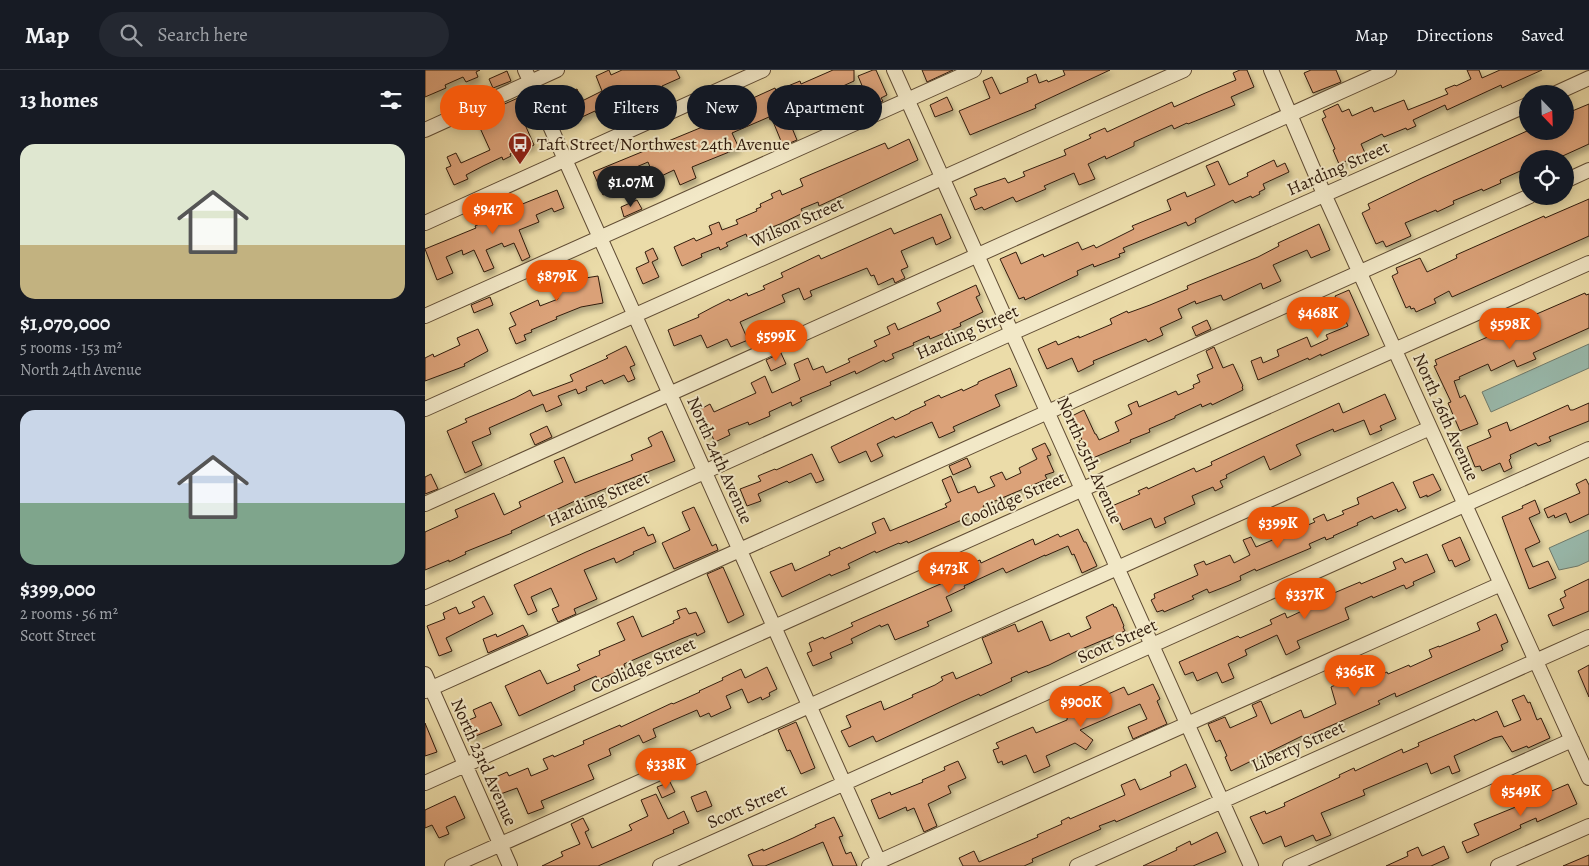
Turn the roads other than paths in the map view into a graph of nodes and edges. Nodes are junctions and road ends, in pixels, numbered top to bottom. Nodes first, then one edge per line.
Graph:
1 (557, 70) edge
2 (763, 70) edge
3 (894, 70) edge
4 (974, 70) edge
5 (1185, 70) edge
6 (1271, 70) edge
7 (1389, 70) edge
8 (527, 76) edge
9 (1589, 78) edge
10 (1574, 85) edge
11 (907, 100) junction
12 (1519, 109) edge
13 (1290, 114) junction
14 (425, 130) edge
15 (564, 160) junction
16 (1589, 170) edge
17 (942, 177) junction
18 (1574, 177) edge
19 (1324, 194) junction
20 (1519, 201) edge
21 (425, 223) edge
22 (600, 238) junction
23 (977, 255) junction
24 (1589, 263) edge
25 (1359, 272) junction
26 (425, 316) edge
27 (635, 316) junction
28 (1013, 332) junction
29 (1394, 349) junction
30 (669, 393) junction
31 (425, 409) edge
32 (1047, 412) junction
33 (1430, 428) junction
34 (1589, 450) edge
35 (704, 472) junction
36 (1081, 488) junction
37 (425, 504) edge
38 (1465, 505) junction
39 (739, 550) junction
40 (1117, 568) junction
41 (1501, 584) junction
42 (425, 598) edge
43 (773, 627) junction
44 (1589, 637) edge
45 (1152, 646) junction
46 (1535, 661) junction
47 (425, 674) edge
48 (428, 689) edge
49 (809, 707) junction
50 (1188, 724) junction
51 (1572, 740) junction
52 (465, 765) junction
53 (1589, 778) edge
54 (425, 783) edge
55 (843, 783) junction
56 (1223, 800) junction
57 (1589, 826) edge
58 (500, 844) junction
59 (876, 865) edge
60 (452, 866) edge
61 (510, 866) edge
62 (660, 866) edge
63 (1077, 866) edge
64 (1251, 866) edge
65 (1290, 866) edge
66 (1498, 866) edge

1 - 8 street
2 - 15 street
3 - 11 street, North 25th Avenue
4 - 11 street
5 - 17 street, Wilson Street
6 - 13 street, North 26th Avenue
7 - 13 street
8 - 14 street
8 - 15 street, North 24th Avenue
9 - 10 street
11 - 17 street, North 25th Avenue
11 - 22 street
12 - 19 street, Harding Street
13 - 19 street, North 26th Avenue
13 - 23 street
15 - 21 street
15 - 22 street, North 24th Avenue
16 - 18 street
17 - 23 street, North 25th Avenue
17 - 27 street, Wilson Street
19 - 25 street, North 26th Avenue
19 - 28 street, Harding Street
20 - 25 street
22 - 26 street
22 - 27 street, North 24th Avenue
23 - 28 street, North 25th Avenue
23 - 30 street
24 - 29 street, Coolidge Street
25 - 29 street, North 26th Avenue
25 - 32 street
27 - 30 street, North 24th Avenue
27 - 31 street, Wilson Street
28 - 32 street, North 25th Avenue
28 - 35 street, Harding Street
29 - 33 street, North 26th Avenue
29 - 36 street, Coolidge Street
30 - 35 street, North 24th Avenue
30 - 37 street
32 - 36 street, North 25th Avenue
32 - 39 street
33 - 38 street, North 26th Avenue
33 - 40 street
34 - 38 street, Scott Street
35 - 39 street, North 24th Avenue
35 - 42 street, Harding Street
36 - 40 street, North 25th Avenue
36 - 43 street, Coolidge Street
38 - 41 street, North 26th Avenue
38 - 45 street, Scott Street
39 - 43 street, North 24th Avenue
39 - 48 street
40 - 45 street, North 25th Avenue
40 - 49 street
41 - 46 street, North 26th Avenue
41 - 50 street
43 - 49 street, North 24th Avenue
43 - 52 street, Coolidge Street
44 - 46 street, Liberty Street
45 - 50 street, North 25th Avenue
45 - 55 street, Scott Street
46 - 51 street, North 26th Avenue
46 - 56 street, Liberty Street
47 - 48 street, North 23rd Avenue
48 - 52 street, North 23rd Avenue
49 - 55 street, North 24th Avenue
49 - 58 street
50 - 56 street, North 25th Avenue
50 - 59 street
51 - 53 street, North 26th Avenue
51 - 65 street
52 - 54 street, Coolidge Street
52 - 58 street, North 23rd Avenue
55 - 59 street, North 24th Avenue
55 - 62 street, Scott Street
56 - 63 street, Liberty Street
56 - 64 street, North 25th Avenue
57 - 66 street
58 - 60 street
58 - 61 street, North 23rd Avenue

